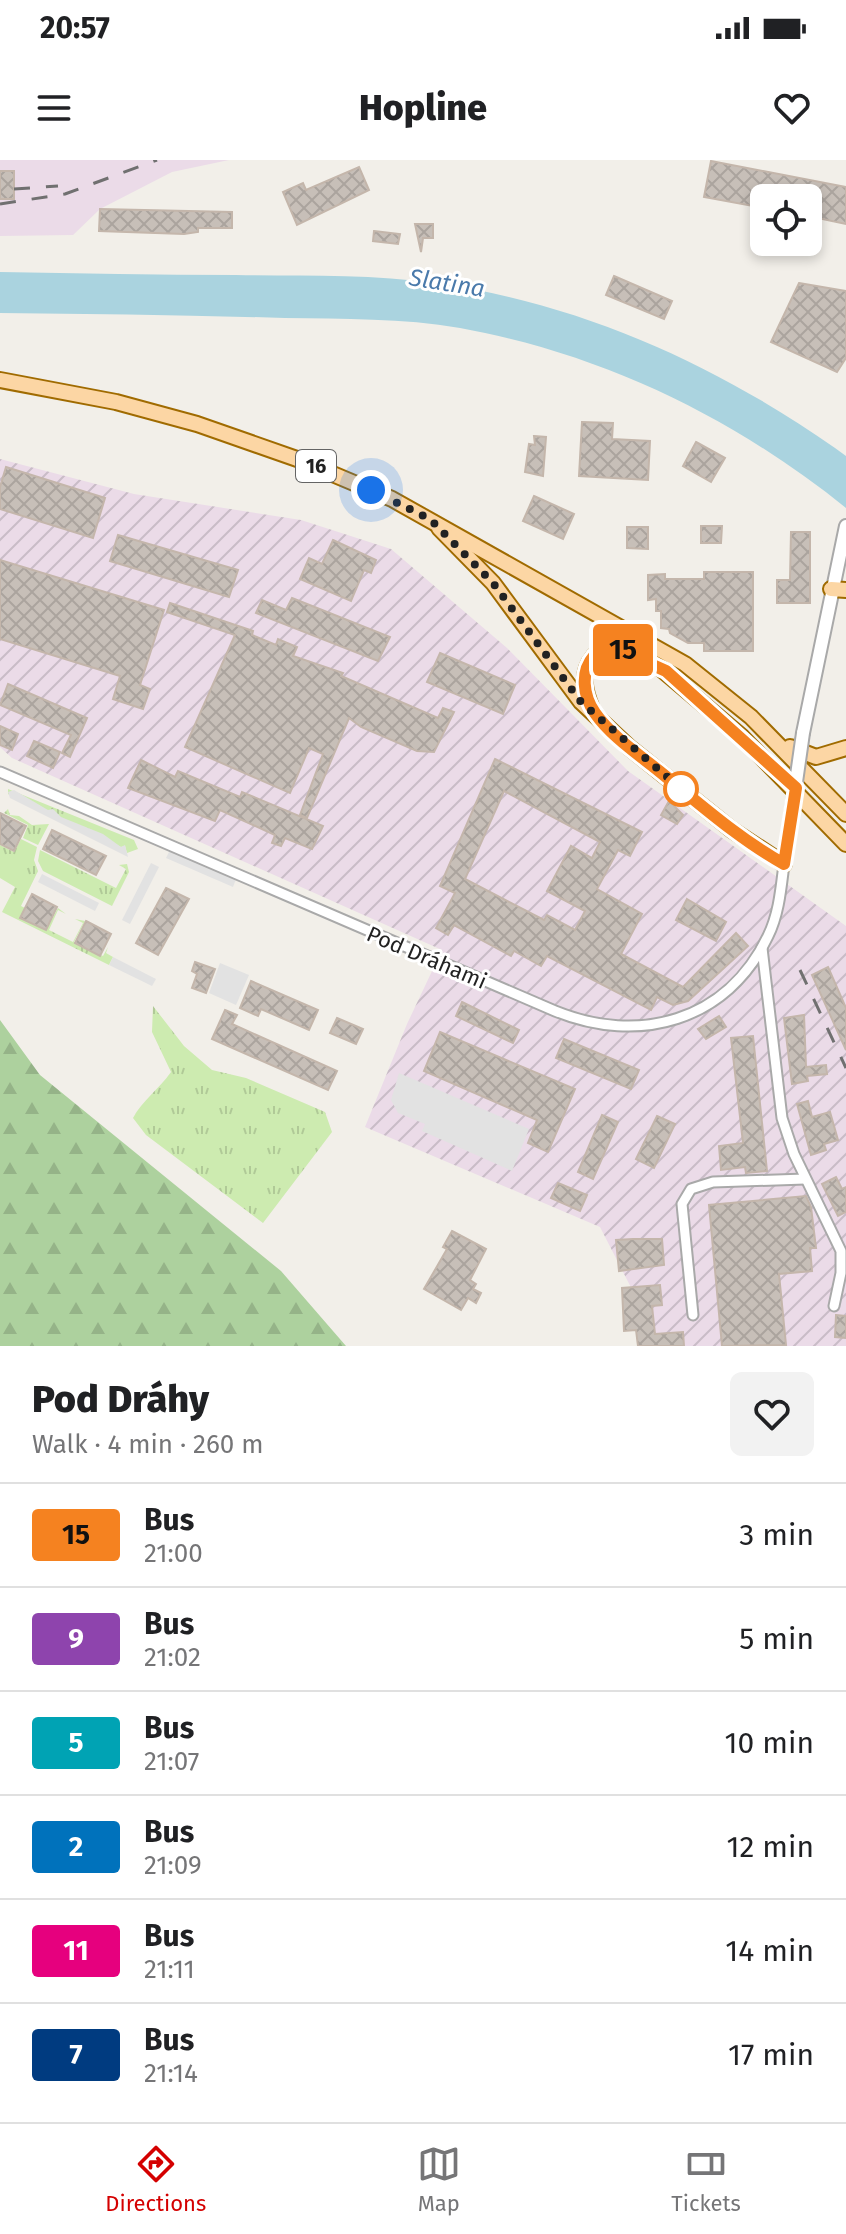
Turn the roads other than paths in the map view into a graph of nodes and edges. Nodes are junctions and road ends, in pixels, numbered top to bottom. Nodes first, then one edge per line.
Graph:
1 (0, 380) edge
2 (430, 519) junction
3 (846, 526) edge
4 (839, 590) edge
5 (592, 611) junction
6 (666, 671) junction
7 (594, 713) junction
8 (771, 737) junction
9 (846, 748) edge
10 (0, 772) edge
11 (846, 814) edge
12 (846, 844) edge
13 (784, 864) junction
14 (762, 947) junction
15 (805, 1179) junction
16 (834, 1306) dead end
17 (693, 1315) dead end

1 - 2 main road, 16
2 - 5 main road, 16
2 - 7 main road
3 - 4 street
4 - 13 street, bridge
5 - 6 main road, 16
5 - 8 main road, 16
6 - 7 main road
6 - 12 main road, 16
7 - 13 main road
8 - 9 main road
8 - 11 main road, 16
10 - 14 street, Pod Dráhami
13 - 14 street, Pod Dráhami
14 - 15 street
15 - 16 street
15 - 17 street

